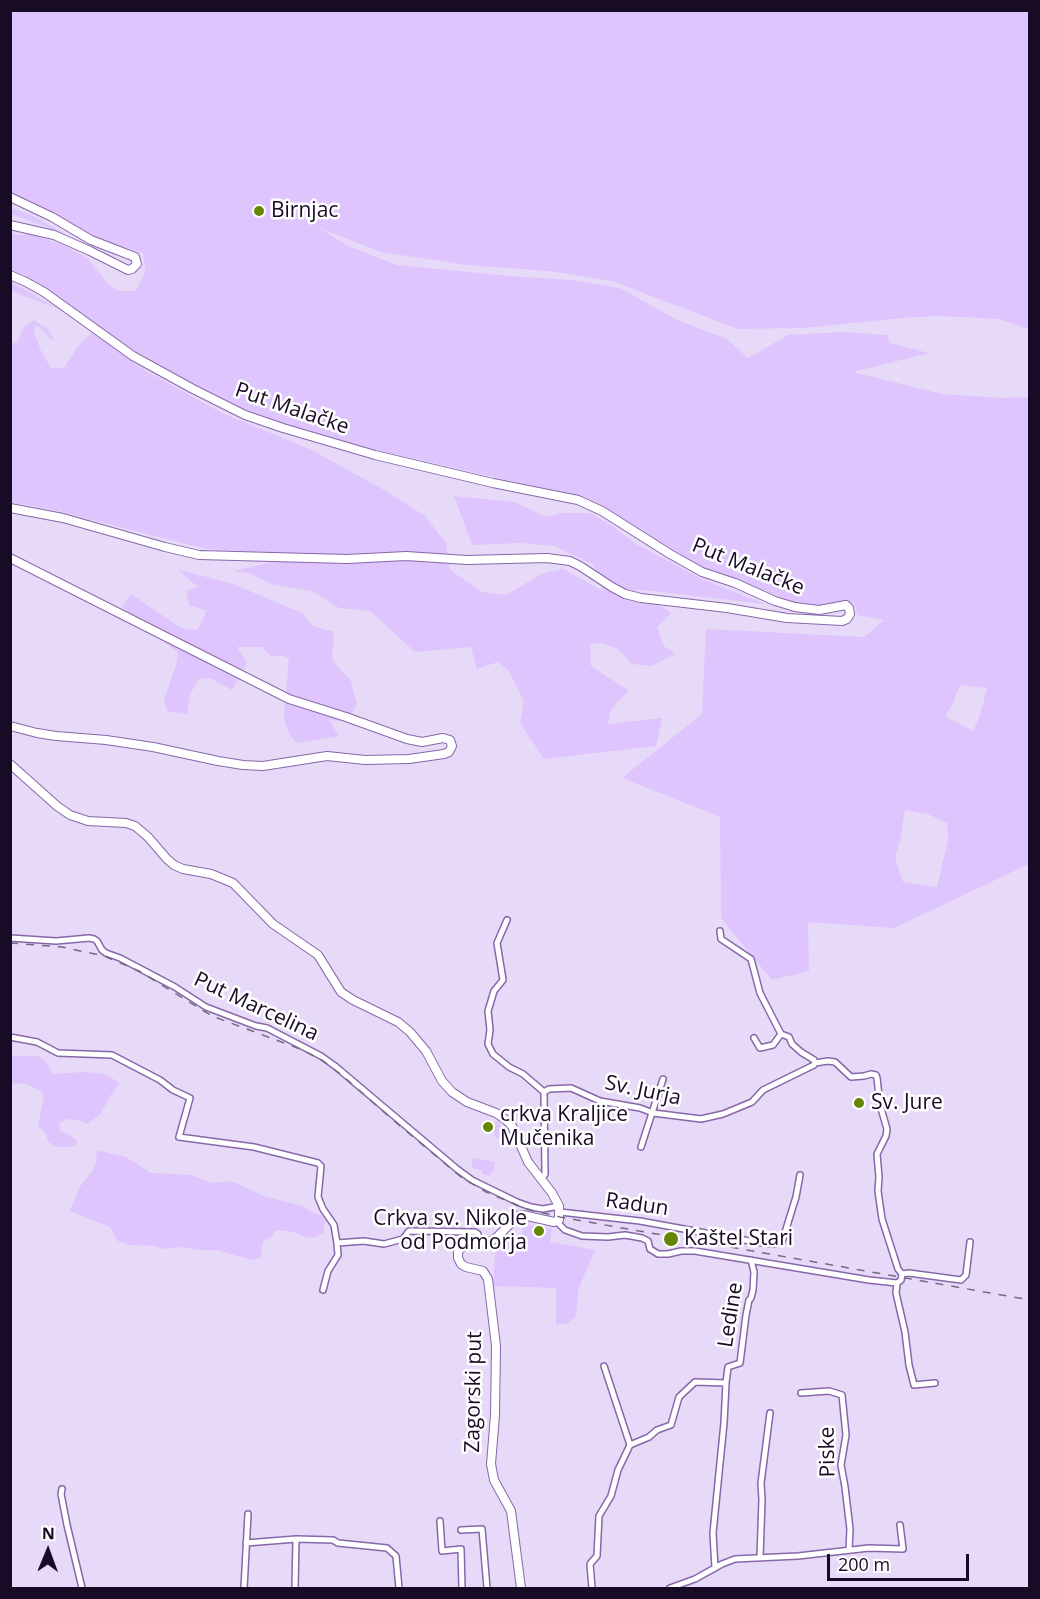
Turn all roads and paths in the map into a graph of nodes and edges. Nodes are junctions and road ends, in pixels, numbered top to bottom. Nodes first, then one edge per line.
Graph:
1 (10, 197) edge
2 (10, 225) edge
3 (10, 275) edge
4 (10, 508) edge
5 (10, 558) edge
6 (10, 726) edge
7 (10, 764) edge
8 (507, 920) dead end
9 (720, 931) dead end
10 (10, 938) edge
11 (781, 1034) junction
12 (10, 1037) edge
13 (754, 1038) dead end
14 (815, 1063) junction
15 (663, 1079) dead end
16 (544, 1092) junction
17 (653, 1113) junction
18 (642, 1147) dead end
19 (800, 1175) dead end
20 (542, 1179) junction
21 (560, 1209) junction
22 (557, 1222) junction
23 (479, 1242) junction
24 (970, 1242) dead end
25 (337, 1243) junction
26 (752, 1260) junction
27 (902, 1274) junction
28 (897, 1283) junction
29 (323, 1290) dead end
30 (603, 1366) dead end
31 (726, 1383) junction
32 (935, 1383) dead end
33 (801, 1393) dead end
34 (770, 1413) dead end
35 (630, 1445) junction
36 (62, 1489) dead end
37 (248, 1514) dead end
38 (440, 1521) dead end
39 (900, 1525) dead end
40 (461, 1530) dead end
41 (296, 1539) junction
42 (246, 1543) junction
43 (849, 1550) junction
44 (760, 1557) junction
45 (715, 1568) junction
46 (82, 1588) edge
47 (244, 1588) edge
48 (295, 1588) edge
49 (399, 1588) edge
50 (462, 1588) edge
51 (487, 1588) edge
52 (521, 1588) edge
53 (592, 1588) edge
54 (670, 1588) edge

1 - 2 main road
3 - 4 main road, Put Malačke
5 - 6 main road
7 - 20 main road
8 - 16 street
9 - 11 street
10 - 21 street, Put Marcelina
11 - 13 street
11 - 14 street
12 - 25 street
14 - 17 street, Sv. Jurja
14 - 27 street
15 - 17 street
16 - 17 street, Sv. Jurja
16 - 20 street
17 - 18 street
19 - 21 street, Radun
20 - 21 main road
21 - 22 main road
22 - 23 main road, Zagorski put
22 - 26 street
23 - 25 street
23 - 52 main road, Zagorski put
24 - 27 street
25 - 29 street
26 - 28 street
26 - 31 street, Ledine
27 - 28 street
28 - 32 street
30 - 35 street
31 - 35 street
31 - 45 street
33 - 43 street, Piske
34 - 44 street
35 - 53 street
36 - 46 street
37 - 42 street
38 - 50 street
39 - 43 street
40 - 51 street
41 - 42 street
41 - 48 street
41 - 49 street
42 - 47 street
43 - 44 street
44 - 45 street
45 - 54 street

